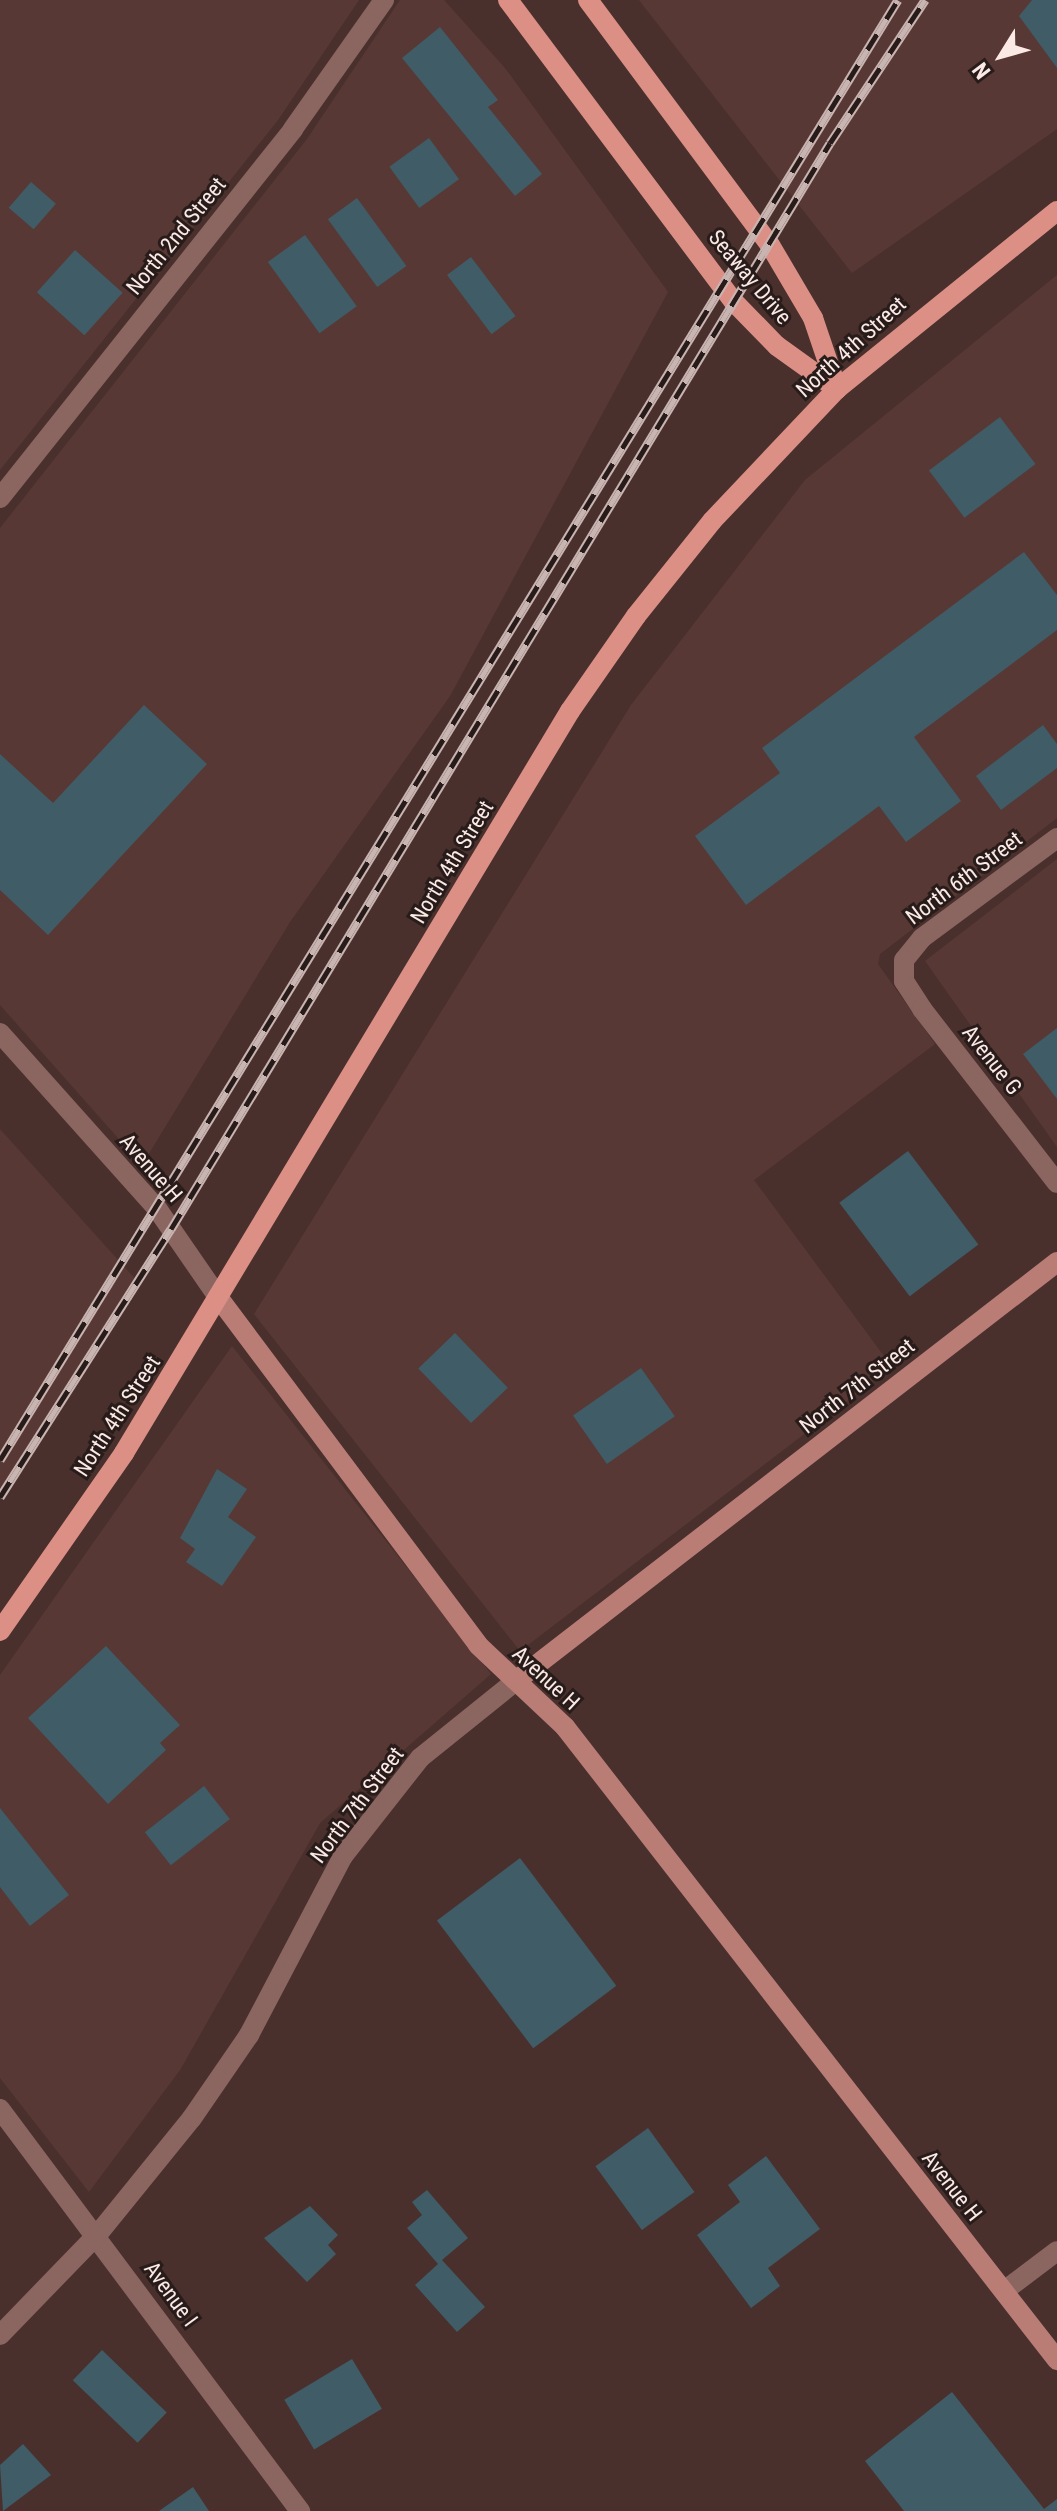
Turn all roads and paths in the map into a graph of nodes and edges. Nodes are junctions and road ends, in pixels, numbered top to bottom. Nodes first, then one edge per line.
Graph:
1 (384, 0) edge
2 (508, 0) edge
3 (588, 0) edge
4 (1057, 211) edge
5 (837, 389) junction
6 (0, 498) edge
7 (1057, 838) edge
8 (904, 960) joint
9 (0, 1033) edge
10 (1057, 1183) edge
11 (1057, 1262) edge
12 (218, 1297) junction
13 (0, 1631) edge
14 (517, 1680) junction
15 (0, 2109) edge
16 (98, 2234) junction
17 (1057, 2251) edge
18 (1004, 2291) junction
19 (0, 2335) edge
20 (1057, 2360) edge
21 (300, 2511) edge

1 - 6 street, North 2nd Street
2 - 5 main road, Seaway Drive
3 - 5 main road, Seaway Drive
4 - 5 main road, North 4th Street
5 - 12 main road, North 4th Street
7 - 8 street, North 6th Street
8 - 10 street, Avenue G
9 - 12 street, Avenue H
11 - 14 street, North 7th Street
12 - 13 main road, North 4th Street
12 - 14 street, Avenue H
14 - 16 street, North 7th Street
14 - 18 street, Avenue H
15 - 16 street, Avenue I
16 - 19 street, North 7th Street
16 - 21 street, Avenue I
17 - 18 street
18 - 20 street, Avenue H

